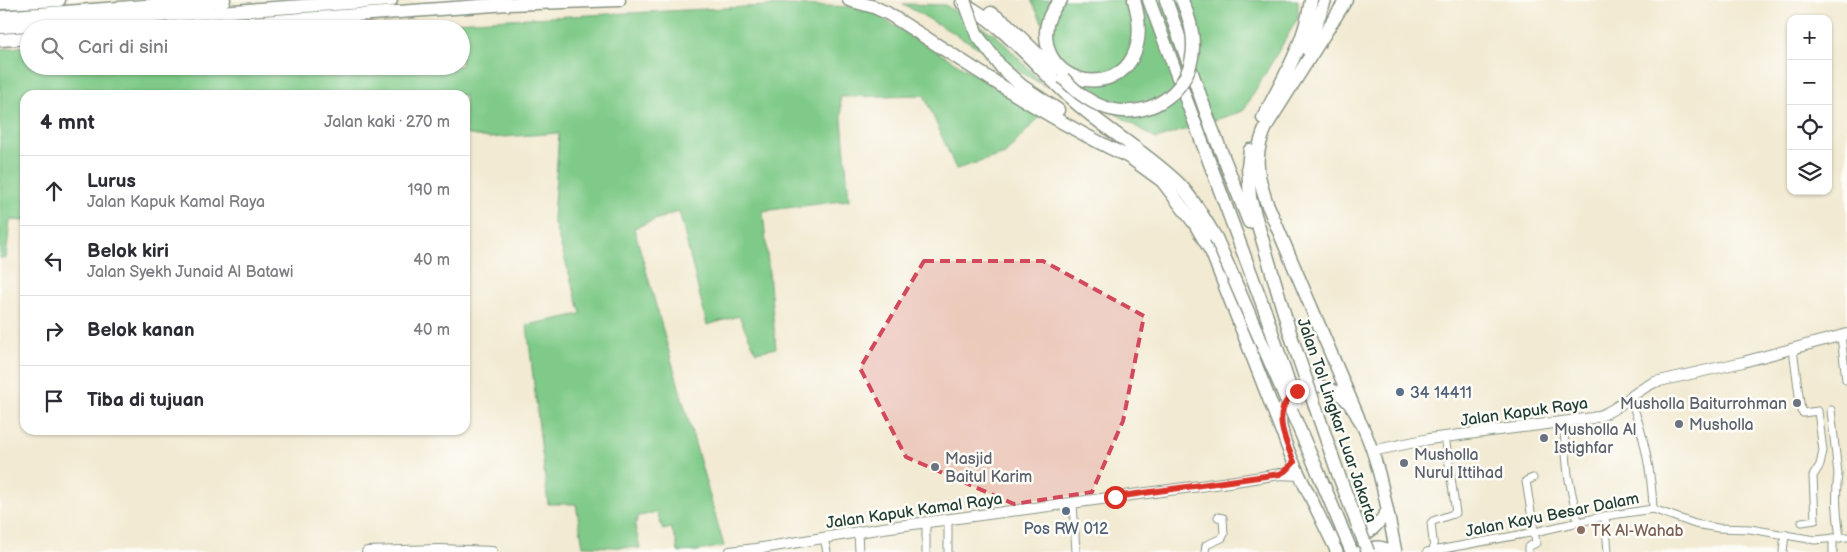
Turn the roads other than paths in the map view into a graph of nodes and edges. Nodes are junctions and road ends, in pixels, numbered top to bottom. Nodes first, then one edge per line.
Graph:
1 (59, 0) edge
2 (224, 0) edge
3 (391, 0) edge
4 (618, 0) edge
5 (849, 0) edge
6 (1061, 0) edge
7 (1134, 0) edge
8 (1149, 0) edge
9 (1166, 0) edge
10 (1182, 0) edge
11 (1325, 0) edge
12 (1346, 0) edge
13 (959, 1) edge
14 (1311, 1) edge
15 (0, 3) edge
16 (0, 17) edge
17 (101, 20) edge
18 (294, 20) edge
19 (20, 26) edge
20 (0, 27) edge
21 (20, 39) edge
22 (0, 40) edge
23 (1255, 135) junction
24 (1133, 152) junction
25 (1163, 182) junction
26 (1214, 234) junction
27 (1280, 304) junction
28 (1844, 335) edge
29 (1793, 349) junction
30 (1846, 380) dead end
31 (1630, 398) junction
32 (1831, 410) dead end
33 (1358, 417) junction
34 (1563, 422) junction
35 (1282, 432) junction
36 (1445, 436) junction
37 (1372, 451) junction
38 (1294, 462) junction
39 (1318, 472) junction
40 (1280, 474) junction
41 (1838, 474) junction
42 (1847, 474) edge
43 (1300, 475) junction
44 (1533, 478) dead end
45 (1073, 503) junction
46 (1653, 508) junction
47 (1387, 511) junction
48 (1218, 516) dead end
49 (1605, 516) junction
50 (948, 519) junction
51 (926, 522) junction
52 (1578, 522) junction
53 (1802, 522) dead end
54 (858, 532) junction
55 (1535, 532) junction
56 (1328, 534) junction
57 (1785, 534) junction
58 (824, 538) junction
59 (1840, 538) edge
60 (415, 551) edge
61 (464, 551) edge
62 (1430, 551) edge
63 (367, 552) edge
64 (492, 552) edge
65 (730, 552) edge
66 (735, 552) edge
67 (827, 552) edge
68 (859, 552) edge
69 (926, 552) edge
70 (948, 552) edge
71 (1076, 552) edge
72 (1204, 552) edge
73 (1337, 552) edge
74 (1352, 552) edge
75 (1359, 552) edge
76 (1368, 552) edge
77 (1392, 552) edge
78 (1396, 552) edge
79 (1528, 552) edge
80 (1608, 552) edge
81 (1783, 552) edge
82 (1833, 552) edge

1 - 15 highway
2 - 16 highway
3 - 17 highway
4 - 18 highway
5 - 24 highway
6 - 7 highway
8 - 39 highway, bridge
9 - 27 highway
10 - 13 highway, bridge
11 - 23 highway
12 - 33 highway
13 - 24 highway
13 - 24 highway, bridge
14 - 23 highway
19 - 20 highway
21 - 22 highway
23 - 27 highway
24 - 25 highway
24 - 26 highway
25 - 26 highway
25 - 35 highway
26 - 39 highway, bridge
27 - 76 highway, Jalan Tol Lingkar Luar Jakarta, bridge
28 - 29 main road, Jalan Kapuk Raya
28 - 30 street
29 - 31 main road, Jalan Kapuk Raya
29 - 53 street
31 - 34 main road, Jalan Kapuk Raya
31 - 46 street, Jalan Kayu Besar Dalam
32 - 41 street
33 - 35 main road
33 - 37 main road
34 - 36 main road, Jalan Kapuk Raya
34 - 52 street
35 - 38 main road
36 - 37 main road, Jalan Kapuk Raya
36 - 62 street
37 - 47 main road
38 - 40 main road
38 - 43 main road
39 - 74 highway, Jalan Tol Lingkar Luar Jakarta, bridge
40 - 43 main road, Jalan Kapuk Kamal Raya
40 - 45 main road, Jalan Kapuk Kamal Raya
41 - 42 street
41 - 59 street
43 - 56 main road
44 - 55 street
45 - 50 main road, Jalan Kapuk Kamal Raya
45 - 71 street
46 - 49 street, Jalan Kayu Besar Dalam
46 - 57 street, Jalan Kayu Besar Dalam
47 - 56 main road
47 - 78 main road
48 - 72 street
49 - 52 street, Jalan Kayu Besar Dalam
49 - 80 street
50 - 51 main road, Jalan Kapuk Kamal Raya
50 - 70 street
51 - 54 main road, Jalan Kapuk Kamal Raya
51 - 69 street
52 - 55 street, Jalan Kayu Besar Dalam
54 - 58 main road, Jalan Kapuk Kamal Raya
54 - 68 street
55 - 62 street, Jalan Kayu Besar Dalam
55 - 79 street
56 - 73 main road
57 - 59 street, Jalan Kayu Besar Dalam
57 - 81 street
58 - 66 main road, Jalan Kapuk Kamal Raya
58 - 67 street
59 - 82 street
60 - 61 main road
60 - 63 main road
61 - 64 main road
65 - 66 main road, Jalan Kapuk Kamal Raya
75 - 77 main road

